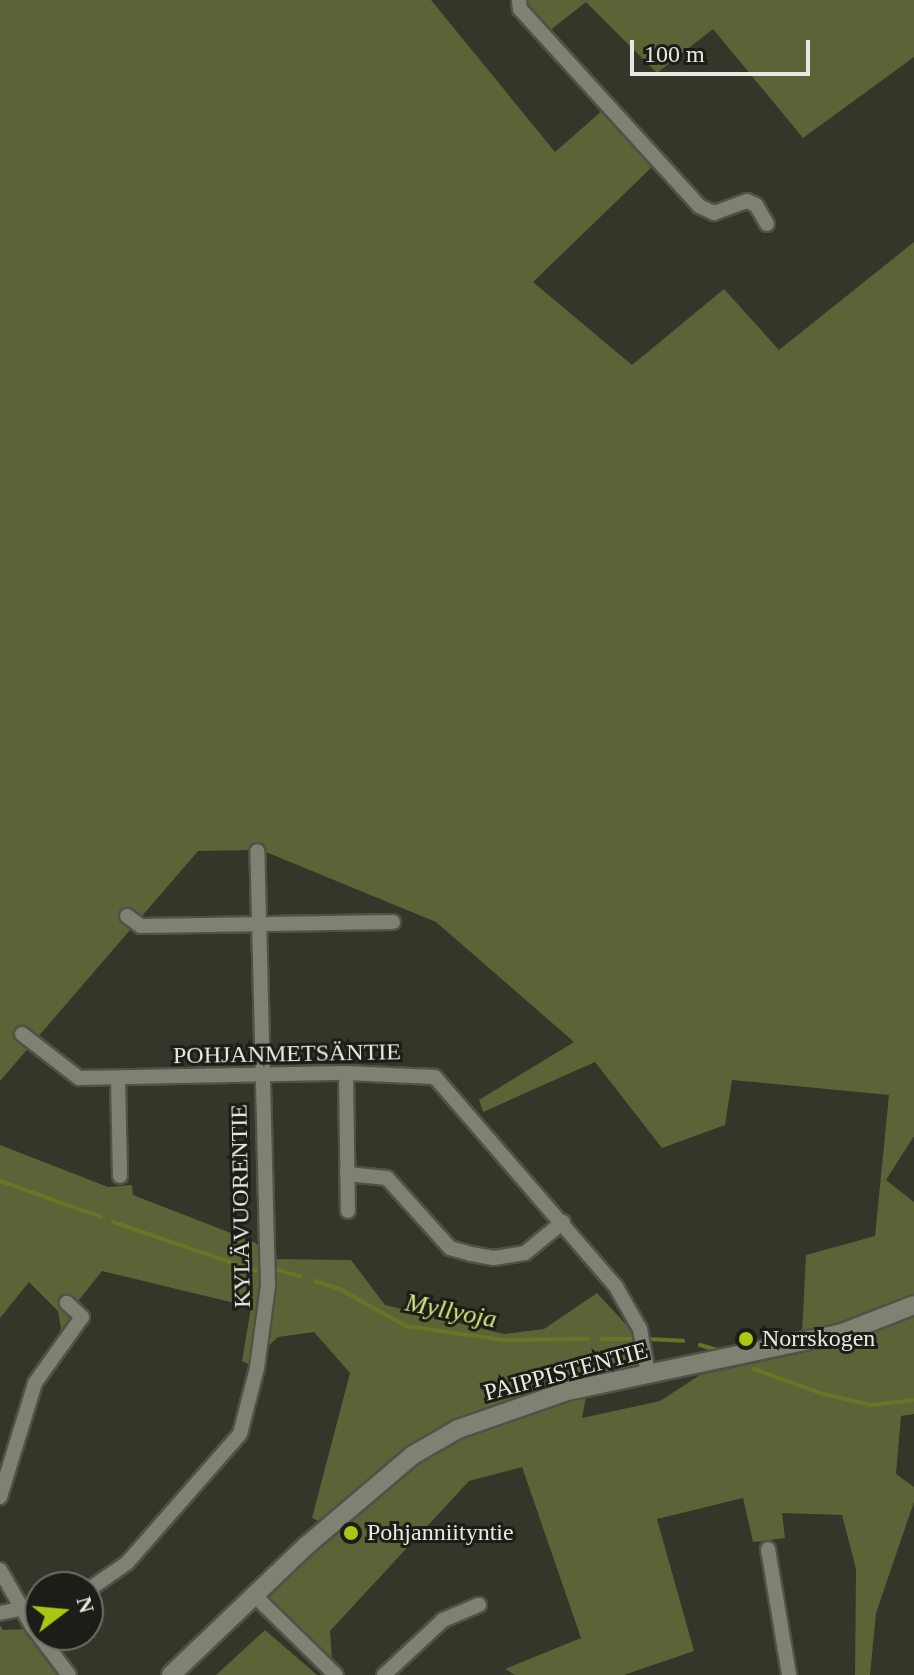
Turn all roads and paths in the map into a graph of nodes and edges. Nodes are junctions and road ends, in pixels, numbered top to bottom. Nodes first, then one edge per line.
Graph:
1 (519, 0) edge
2 (767, 224) dead end
3 (257, 851) dead end
4 (127, 916) dead end
5 (393, 922) dead end
6 (258, 924) junction
7 (22, 1034) dead end
8 (346, 1073) junction
9 (261, 1077) junction
10 (118, 1079) junction
11 (347, 1174) junction
12 (120, 1176) dead end
13 (348, 1211) dead end
14 (563, 1222) junction
15 (67, 1303) dead end
16 (914, 1305) edge
17 (648, 1374) junction
18 (0, 1497) edge
19 (768, 1549) dead end
20 (0, 1570) edge
21 (104, 1579) edge
22 (255, 1596) junction
23 (479, 1605) dead end
24 (22, 1607) junction
25 (0, 1613) edge
26 (69, 1675) edge
27 (171, 1675) edge
28 (336, 1675) edge
29 (384, 1675) edge
30 (789, 1675) edge

1 - 2 street
3 - 6 street, KYLÄVUORENTIE
4 - 6 street
5 - 6 street
6 - 9 street, KYLÄVUORENTIE
7 - 10 street, POHJANMETSÄNTIE
8 - 9 street, POHJANMETSÄNTIE
8 - 11 street
8 - 14 street, POHJANMETSÄNTIE
9 - 10 street, POHJANMETSÄNTIE
9 - 21 street, KYLÄVUORENTIE
10 - 12 street
11 - 13 street
11 - 14 street
14 - 17 street, POHJANMETSÄNTIE
15 - 18 street
16 - 17 street, PAIPPISTENTIE
17 - 22 street, PAIPPISTENTIE
19 - 30 street
20 - 24 street
22 - 27 street, PAIPPISTENTIE
22 - 28 street
23 - 29 street
24 - 25 street
24 - 26 street

